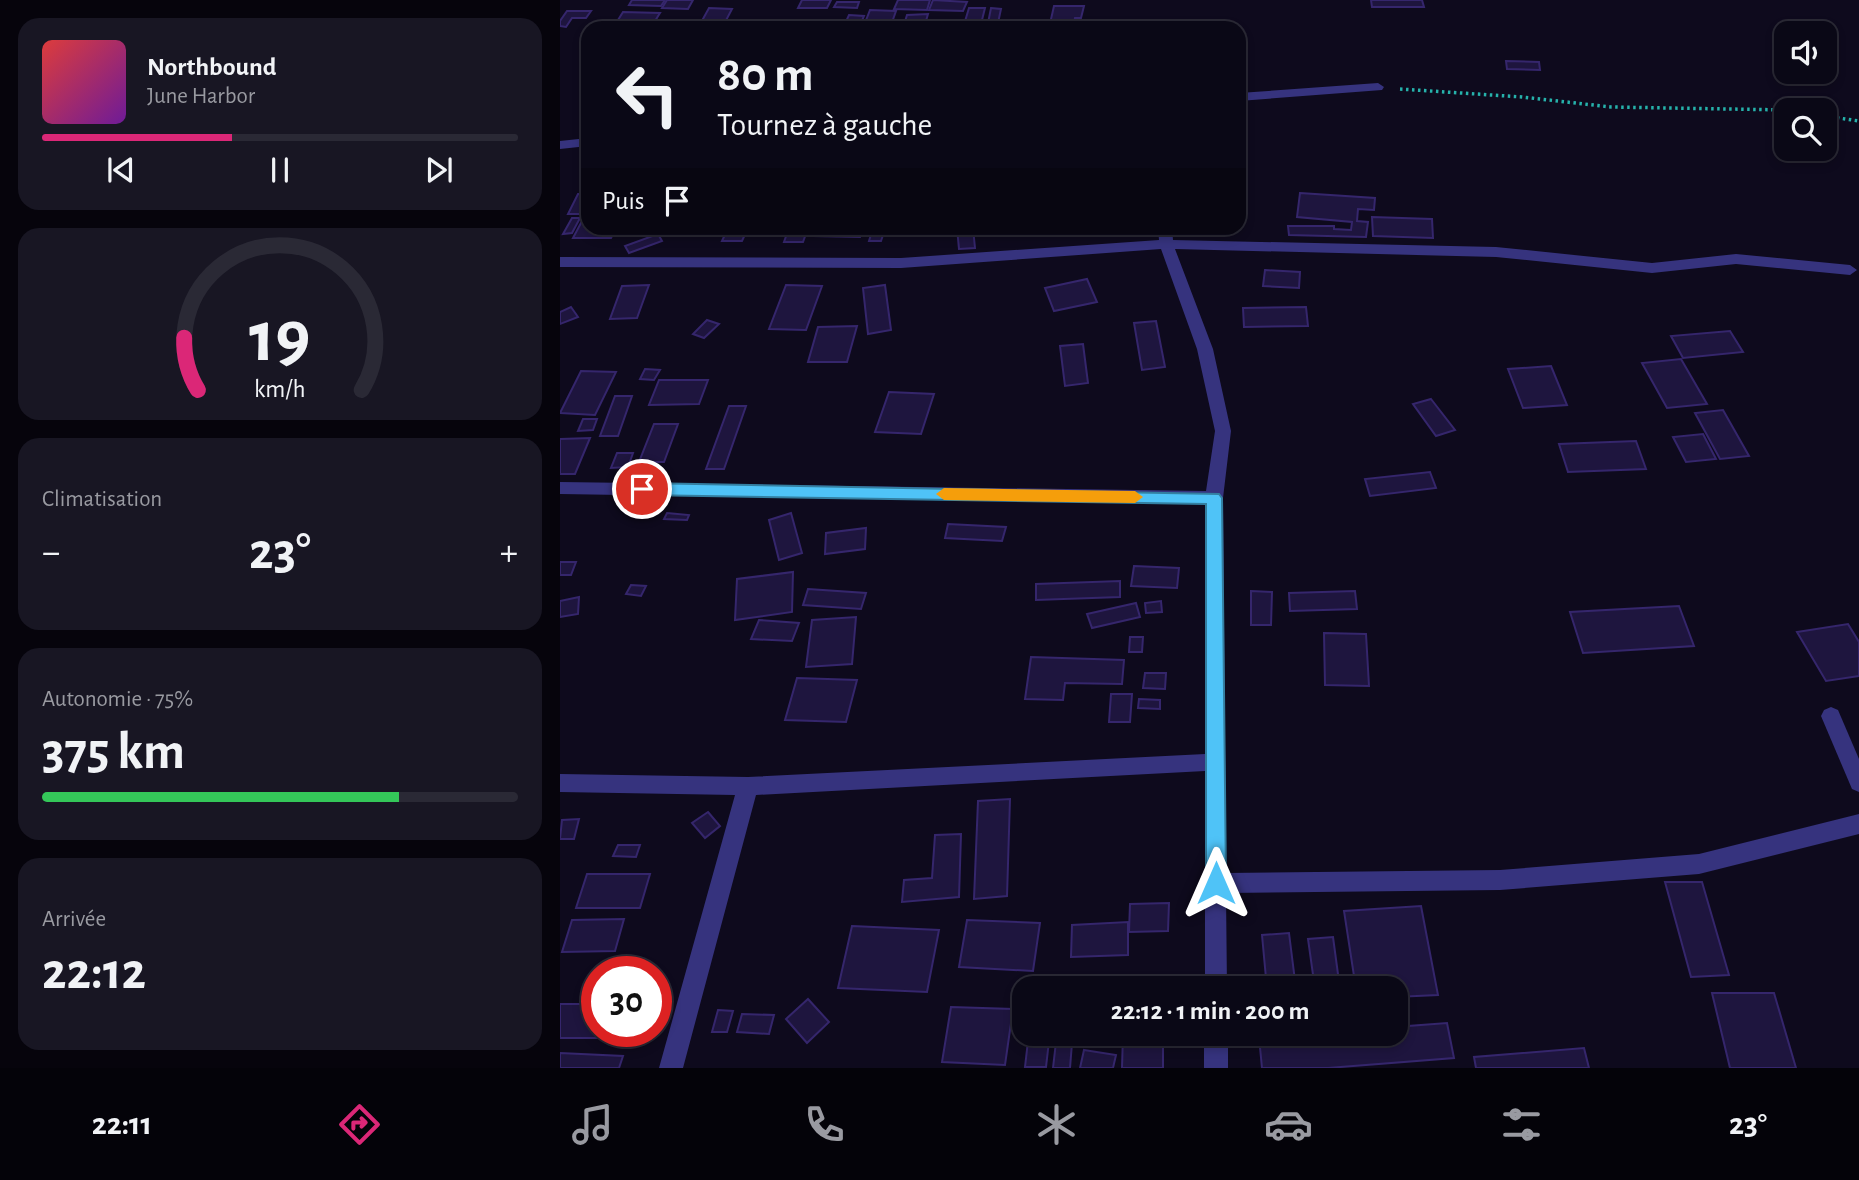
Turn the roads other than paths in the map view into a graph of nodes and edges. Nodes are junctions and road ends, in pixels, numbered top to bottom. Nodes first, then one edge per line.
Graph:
1 (1378, 87) road end
2 (1246, 96) edge
3 (581, 143) edge
4 (561, 147) edge
5 (1165, 235) edge
6 (1166, 244) junction
7 (560, 262) edge
8 (1850, 270) dead end
9 (560, 488) edge
10 (1214, 498) junction
11 (1831, 716) dead end
12 (1215, 762) junction
13 (560, 783) edge
14 (1859, 783) edge
15 (748, 786) junction
16 (1859, 824) edge
17 (1216, 883) junction
18 (1216, 976) edge
19 (1216, 1046) edge
20 (671, 1068) edge
21 (1216, 1068) edge

1 - 2 street
3 - 4 street
5 - 6 street
6 - 7 street
6 - 8 street
6 - 10 street
9 - 10 street
10 - 12 street
11 - 14 street
12 - 15 street
12 - 17 street
13 - 15 street
15 - 20 street
16 - 17 street
17 - 18 street
19 - 21 street

